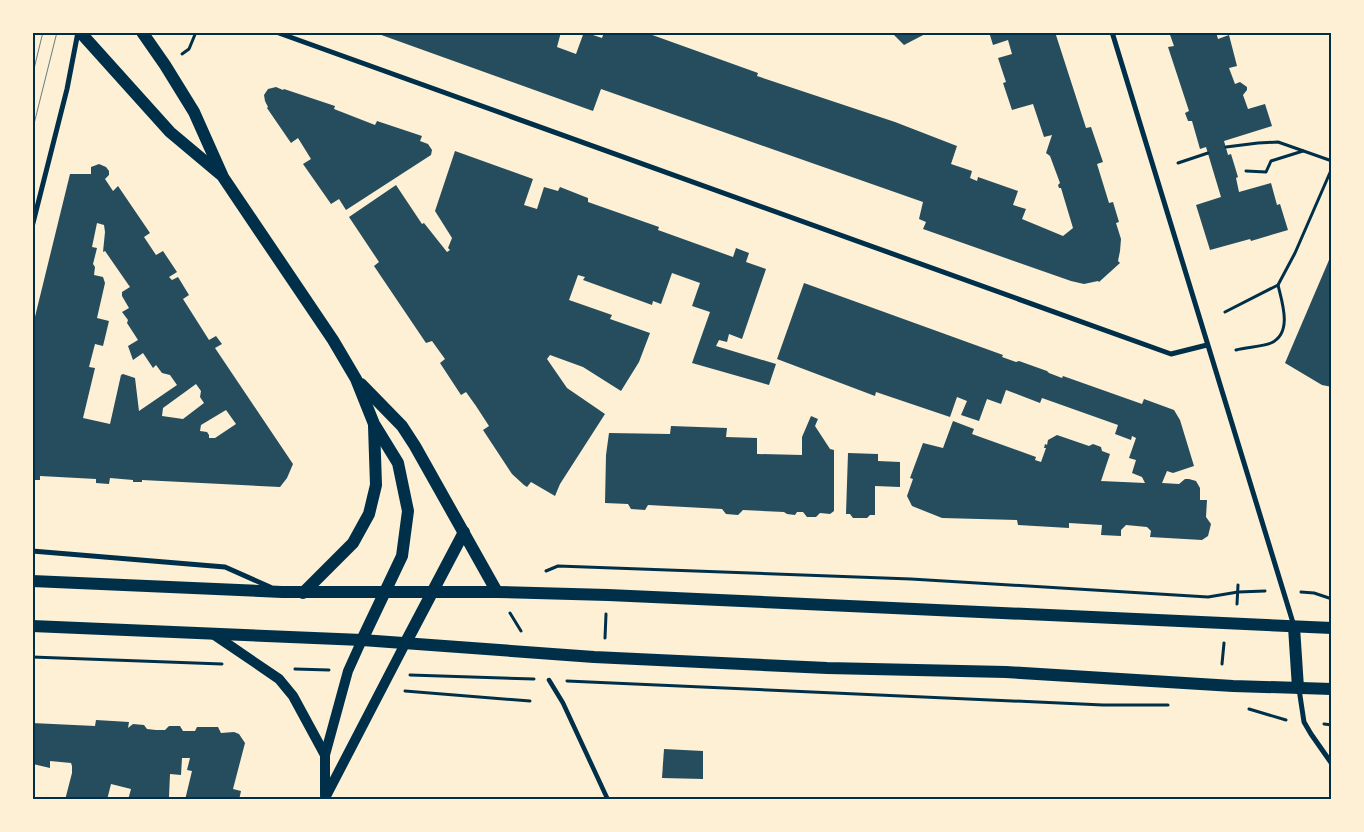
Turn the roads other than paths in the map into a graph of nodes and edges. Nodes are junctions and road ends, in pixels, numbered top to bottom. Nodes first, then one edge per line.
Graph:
1 (79, 32) edge
2 (142, 32) edge
3 (276, 32) edge
4 (1112, 32) edge
5 (223, 176) junction
6 (32, 226) edge
7 (1207, 345) junction
8 (356, 378) junction
9 (374, 424) junction
10 (464, 532) junction
11 (32, 551) edge
12 (32, 581) edge
13 (282, 592) junction
14 (304, 592) junction
15 (386, 592) junction
16 (432, 592) junction
17 (497, 592) junction
18 (32, 626) edge
19 (1294, 627) junction
20 (1332, 628) edge
21 (212, 633) junction
22 (362, 640) junction
23 (406, 642) junction
24 (549, 680) road end
25 (1298, 688) junction
26 (1332, 689) edge
27 (324, 755) junction
28 (1332, 764) edge
29 (325, 798) edge
30 (608, 800) edge

1 - 5 main road
1 - 6 street
2 - 5 main road
3 - 7 street
4 - 7 street
5 - 8 main road
7 - 19 street
8 - 9 main road
8 - 10 main road
9 - 14 main road
9 - 15 main road
10 - 16 main road
10 - 17 main road
11 - 13 street
12 - 13 main road
13 - 14 main road
14 - 15 main road
15 - 16 main road
15 - 22 main road
16 - 17 main road
16 - 23 main road
17 - 19 main road
18 - 21 main road
19 - 20 main road
19 - 25 main road
21 - 22 main road
21 - 27 main road
22 - 23 main road
22 - 27 main road
23 - 25 main road
23 - 29 main road
24 - 30 street
25 - 26 main road
25 - 28 street
27 - 29 main road

